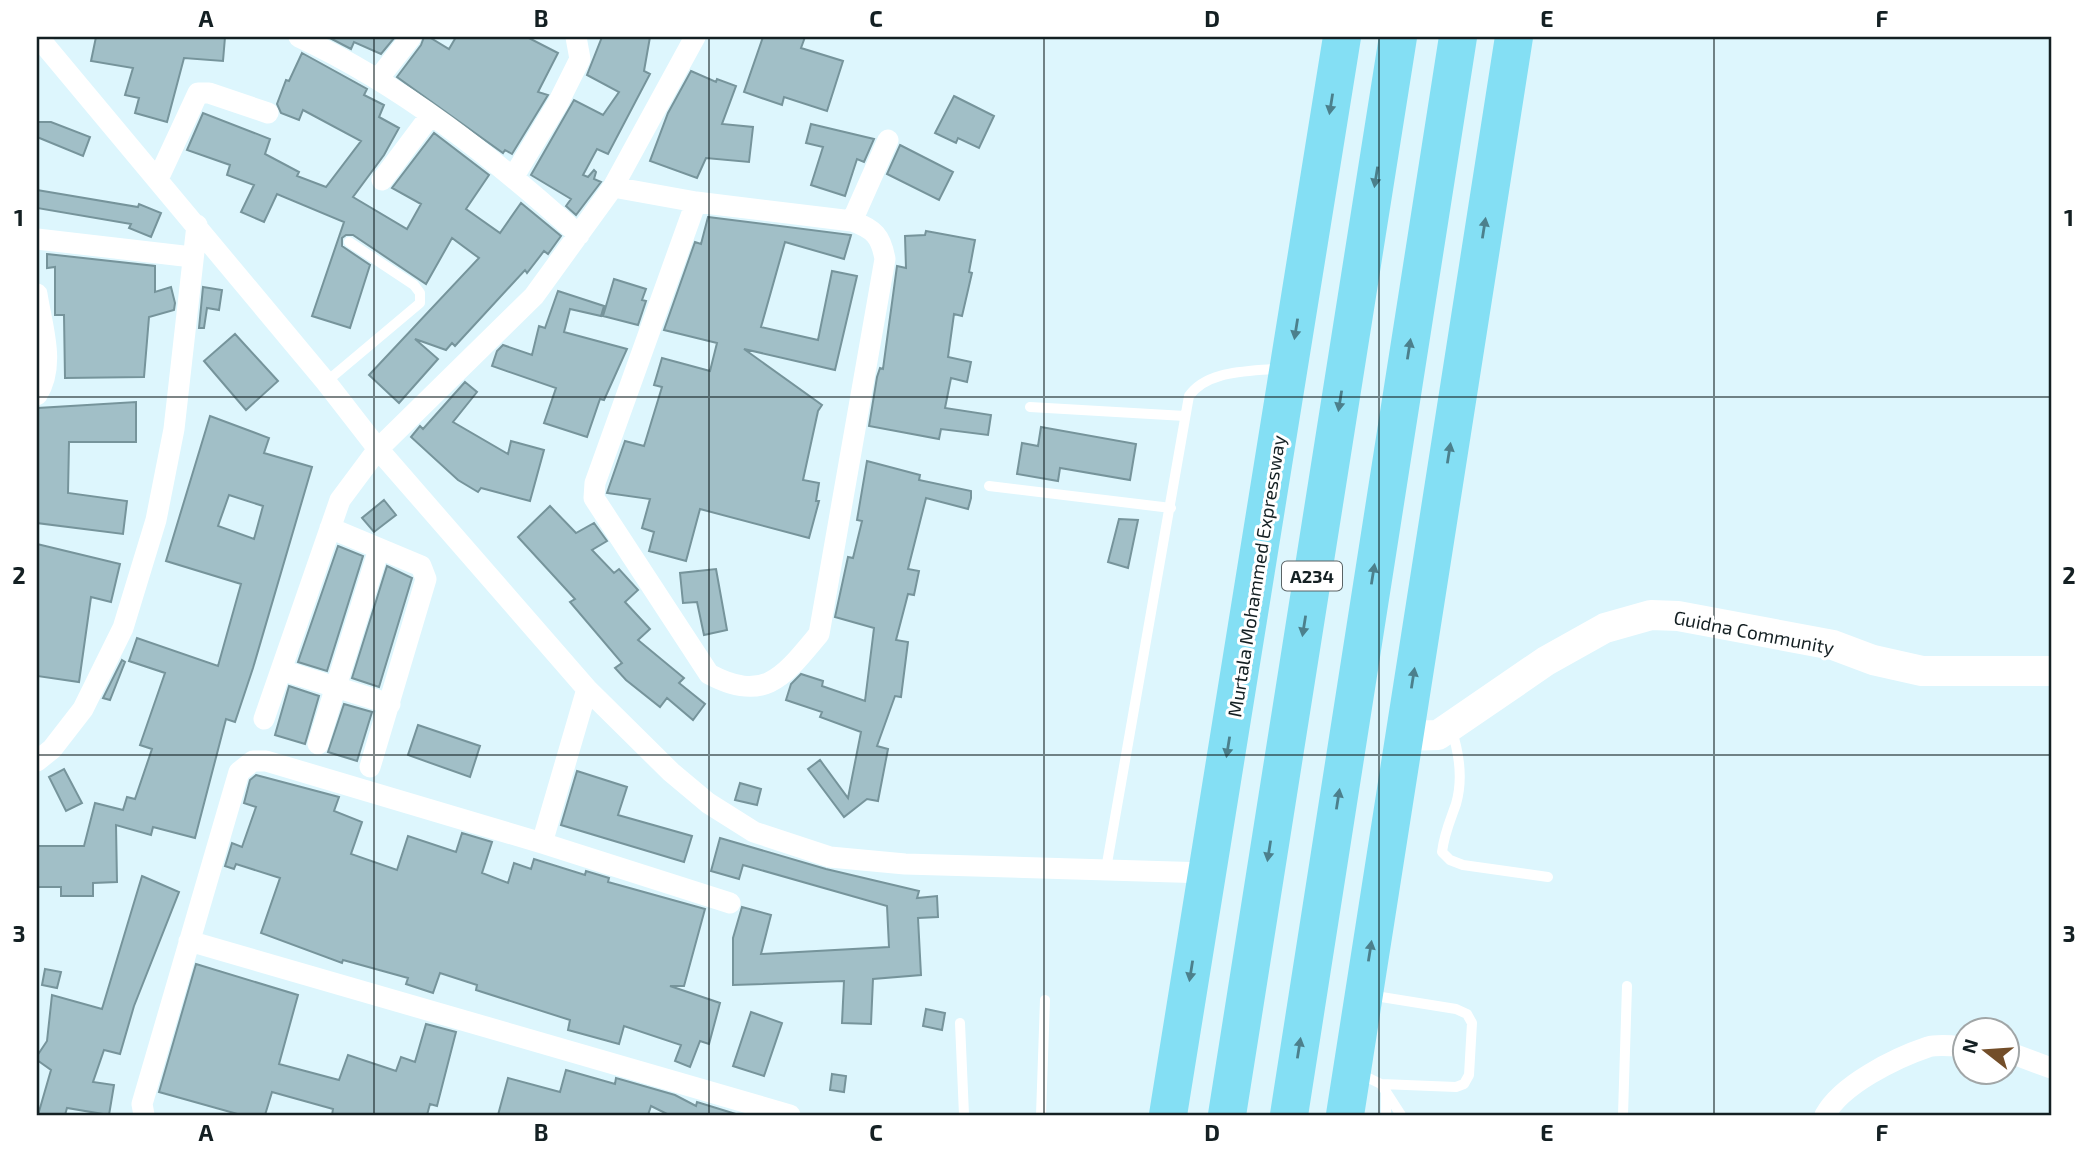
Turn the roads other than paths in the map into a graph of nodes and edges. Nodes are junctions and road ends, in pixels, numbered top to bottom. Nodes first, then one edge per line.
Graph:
1 (38, 37) edge
2 (299, 37) edge
3 (411, 37) edge
4 (576, 37) edge
5 (695, 37) edge
6 (1342, 37) edge
7 (1398, 37) edge
8 (1458, 37) edge
9 (1514, 37) edge
10 (378, 79) junction
11 (268, 113) dead end
12 (430, 116) junction
13 (888, 140) dead end
14 (513, 176) junction
15 (159, 179) junction
16 (382, 180) dead end
17 (613, 187) junction
18 (696, 202) junction
19 (852, 221) junction
20 (197, 225) junction
21 (579, 235) junction
22 (37, 239) edge
23 (349, 242) dead end
24 (192, 257) junction
25 (37, 294) edge
26 (1290, 366) junction
27 (326, 382) junction
28 (37, 395) edge
29 (1030, 407) dead end
30 (1185, 416) junction
31 (378, 449) junction
32 (989, 486) dead end
33 (1171, 508) junction
34 (330, 528) junction
35 (379, 549) junction
36 (281, 670) junction
37 (2051, 671) edge
38 (338, 687) junction
39 (587, 689) junction
40 (390, 704) junction
41 (264, 719) dead end
42 (1451, 728) junction
43 (1404, 736) junction
44 (318, 744) dead end
45 (37, 761) edge
46 (370, 767) dead end
47 (542, 843) junction
48 (1106, 869) junction
49 (1208, 873) junction
50 (1548, 877) dead end
51 (730, 903) dead end
52 (189, 942) junction
53 (1627, 986) dead end
54 (1364, 994) junction
55 (1045, 1000) dead end
56 (960, 1023) dead end
57 (1952, 1047) edge
58 (2022, 1057) edge
59 (2051, 1068) edge
60 (1373, 1082) junction
61 (144, 1115) edge
62 (790, 1115) edge
63 (964, 1115) edge
64 (1041, 1115) edge
65 (1168, 1115) edge
66 (1227, 1115) edge
67 (1289, 1115) edge
68 (1345, 1115) edge
69 (1385, 1115) edge
70 (1401, 1115) edge
71 (1623, 1115) edge
72 (1825, 1115) edge

1 - 15 street
2 - 10 street
3 - 10 street
4 - 14 street
5 - 17 street
6 -> 26 highway, Murtala Mohammed Expressway
7 -> 66 highway, A234
67 -> 8 highway, A234
43 -> 9 highway
10 - 12 street
11 - 15 street
12 - 14 street
12 - 16 street
13 - 19 street
14 - 21 street
15 - 20 street
17 - 18 street
17 - 21 street
18 - 19 street
18 - 19 street
20 - 24 street
20 - 27 street
21 - 31 street
22 - 24 street
23 - 27 lane
24 - 45 street
25 - 28 street
26 - 30 lane
26 -> 49 highway, Murtala Mohammed Expressway
27 - 31 street
29 - 30 lane
30 - 33 lane
31 - 34 street
31 - 39 street
32 - 33 lane
33 - 48 lane
34 - 35 street
34 - 36 street
35 - 38 street
35 - 40 street
36 - 38 street
36 - 41 street
37 - 42 street, Guidna Community
38 - 40 street
38 - 44 street
39 - 47 street
39 - 48 street
40 - 46 street
42 - 43 street, Guidna Community
42 - 50 lane
54 -> 43 highway
47 - 51 street
47 - 52 street
48 - 49 street
49 -> 65 highway, Murtala Mohammed Expressway
52 - 61 street
52 - 62 street
53 - 71 lane
54 - 60 highway
54 - 60 lane
55 - 64 lane
56 - 63 lane
57 - 72 street
58 - 59 street
60 - 68 highway
60 - 69 lane
60 - 70 lane

